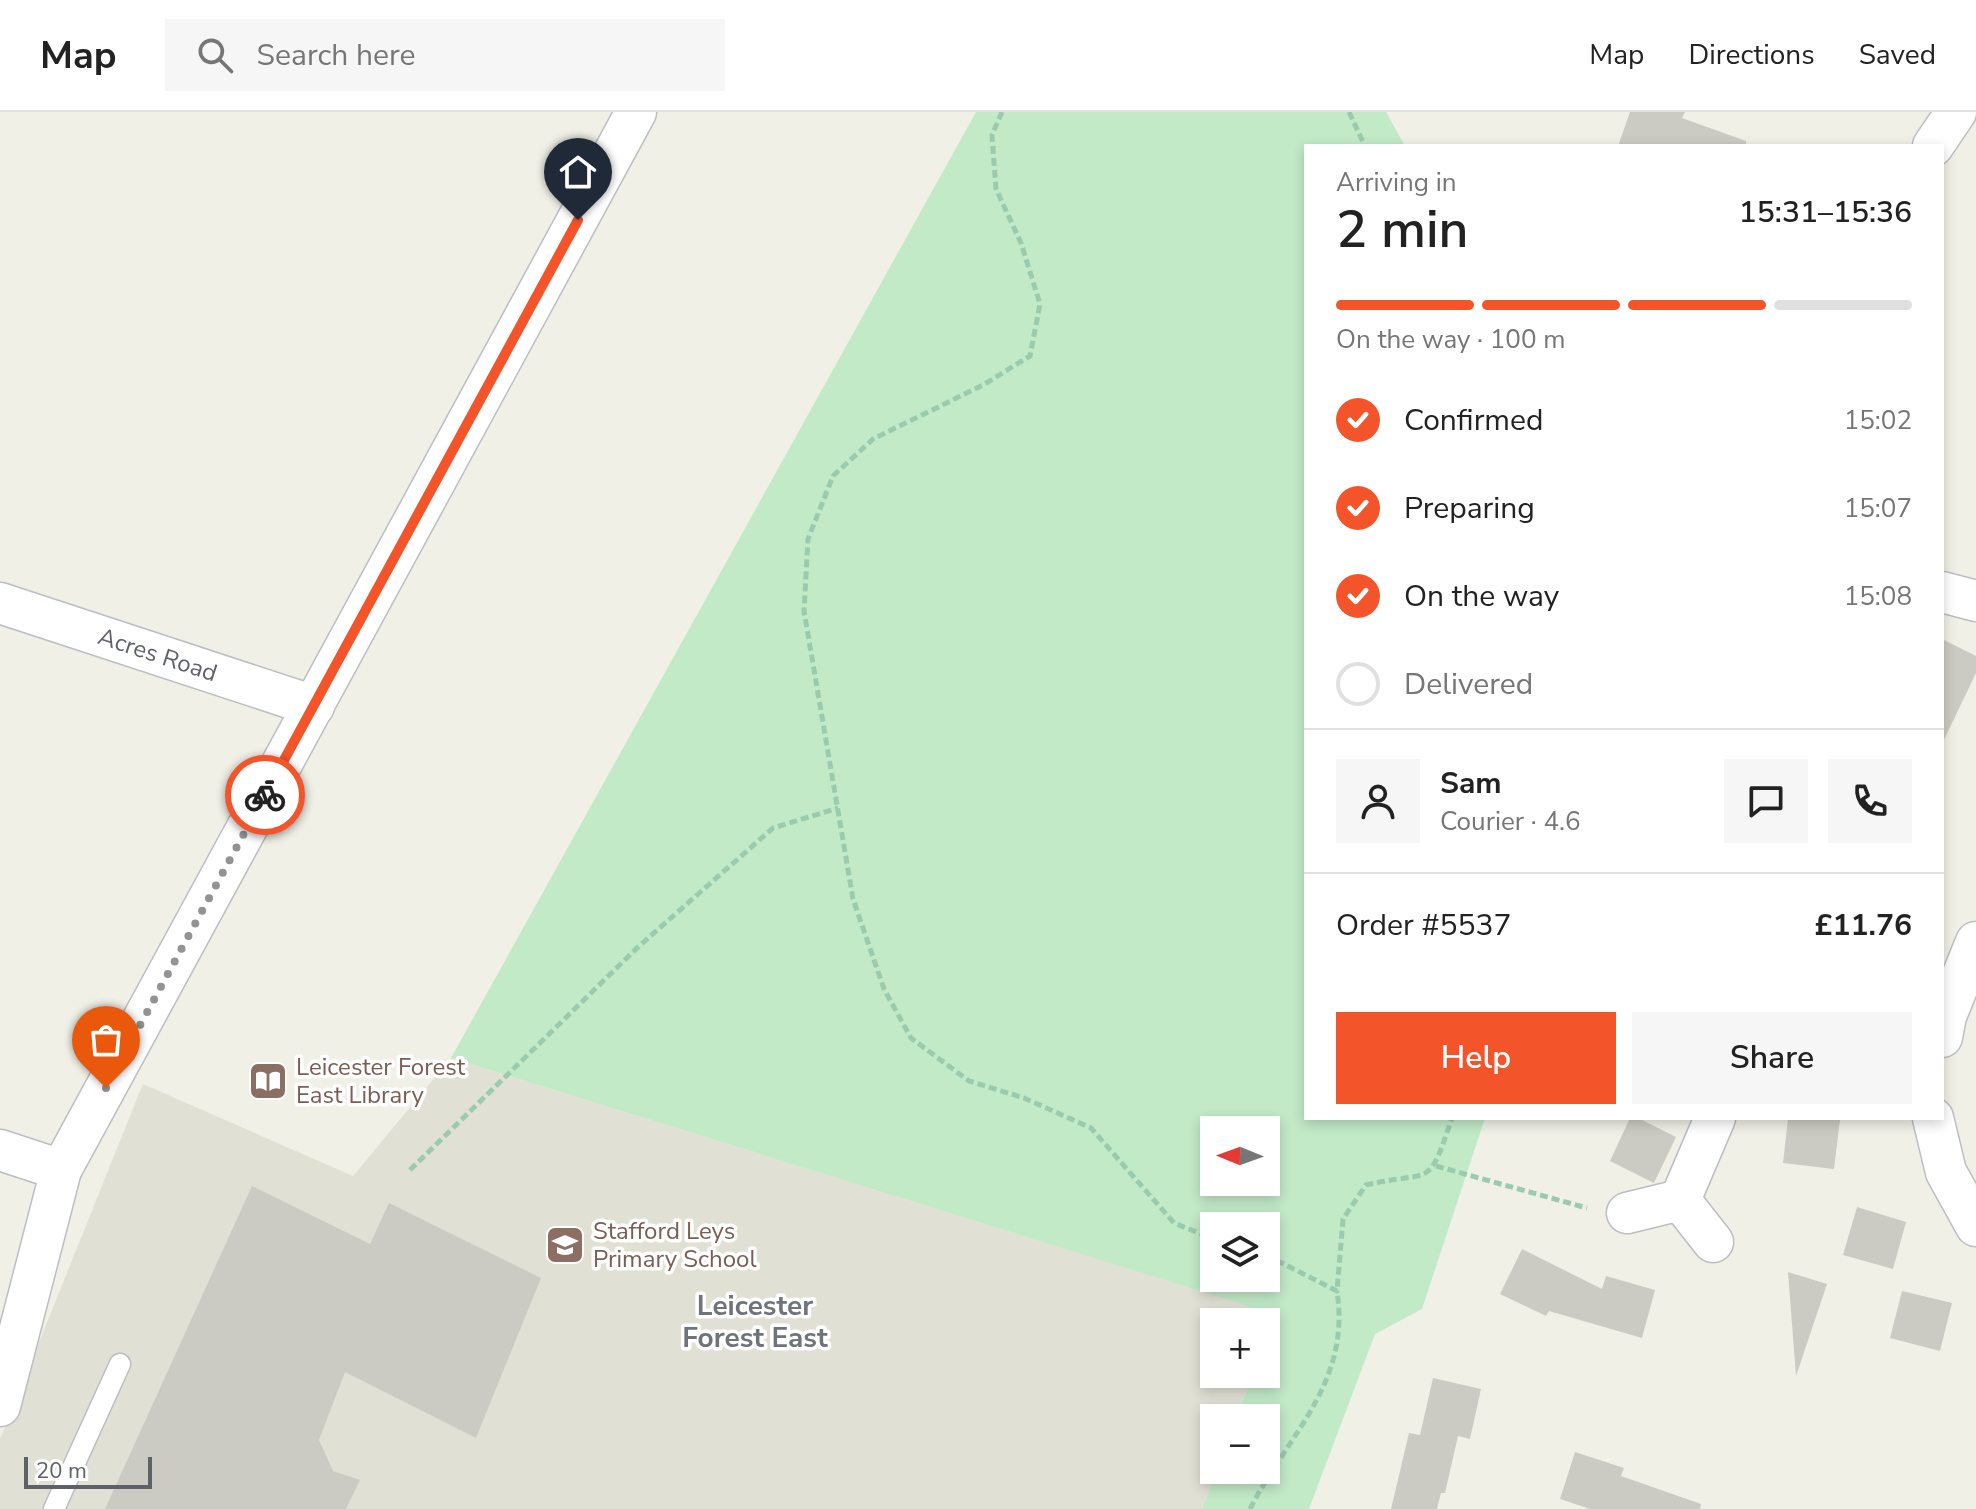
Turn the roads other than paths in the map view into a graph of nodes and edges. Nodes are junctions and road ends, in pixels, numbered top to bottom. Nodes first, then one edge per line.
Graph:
1 (636, 112) edge
2 (1956, 112) edge
3 (1934, 144) edge
4 (1944, 593) edge
5 (1976, 601) edge
6 (0, 603) edge
7 (314, 706) junction
8 (1976, 942) edge
9 (1944, 1026) edge
10 (1714, 1120) edge
11 (1933, 1120) edge
12 (0, 1150) edge
13 (61, 1170) junction
14 (1680, 1200) junction
15 (1627, 1213) road end
16 (1976, 1226) edge
17 (1713, 1242) dead end
18 (120, 1364) dead end
19 (0, 1406) edge
20 (54, 1509) edge

1 - 7 street
2 - 3 street
4 - 5 street
6 - 7 street, Acres Road
7 - 13 street
8 - 9 street
10 - 14 street
11 - 16 street
12 - 13 street
13 - 19 street
14 - 15 street
14 - 17 street
18 - 20 lane

